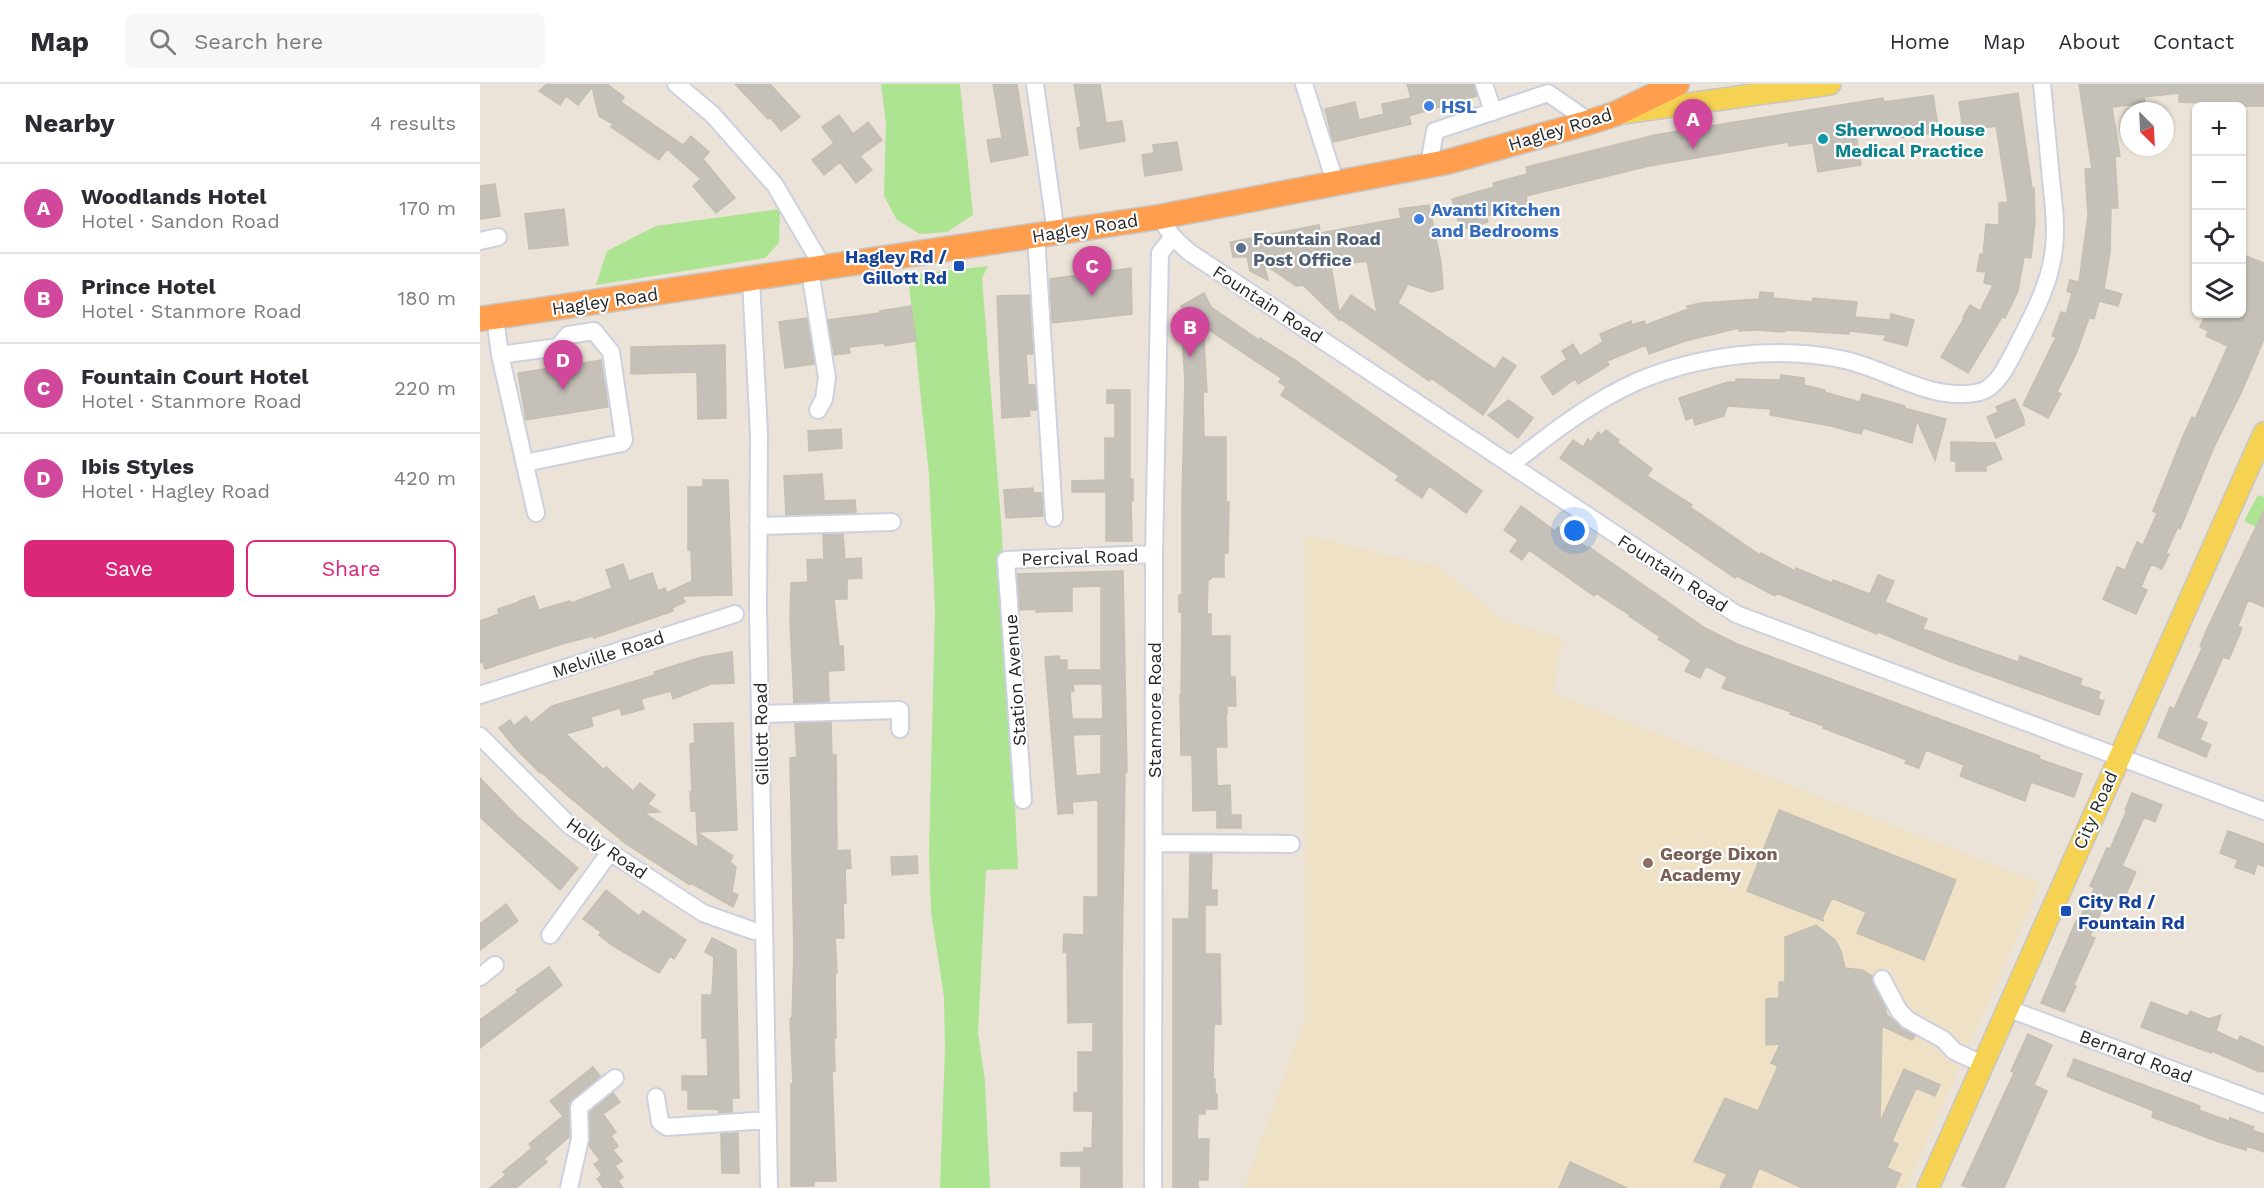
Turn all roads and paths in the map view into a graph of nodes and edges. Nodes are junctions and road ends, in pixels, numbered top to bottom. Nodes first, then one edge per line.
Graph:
1 (676, 84) edge
2 (1035, 84) edge
3 (1304, 84) edge
4 (1484, 84) edge
5 (1677, 84) edge
6 (1719, 84) edge
7 (1830, 84) edge
8 (2042, 84) edge
9 (1747, 96) junction
10 (1493, 112) junction
11 (1616, 114) junction
12 (1590, 122) junction
13 (1430, 165) junction
14 (1335, 182) junction
15 (1159, 217) junction
16 (1046, 234) junction
17 (498, 237) dead end
18 (1173, 237) junction
19 (480, 241) edge
20 (817, 270) junction
21 (751, 280) junction
22 (564, 307) junction
23 (488, 318) edge
24 (568, 335) junction
25 (500, 355) junction
26 (818, 410) dead end
27 (2264, 433) edge
28 (525, 463) junction
29 (1512, 464) junction
30 (536, 513) dead end
31 (1054, 519) dead end
32 (892, 522) dead end
33 (759, 526) junction
34 (1155, 554) junction
35 (1006, 560) joint
36 (735, 614) dead end
37 (480, 695) edge
38 (760, 714) junction
39 (900, 729) dead end
40 (480, 736) edge
41 (2119, 756) junction
42 (1023, 800) dead end
43 (2264, 811) edge
44 (1154, 843) junction
45 (1291, 844) dead end
46 (610, 852) junction
47 (754, 931) dead end
48 (550, 935) dead end
49 (495, 965) dead end
50 (480, 977) edge
51 (1882, 979) dead end
52 (2008, 1008) junction
53 (1983, 1065) junction
54 (615, 1078) dead end
55 (656, 1097) dead end
56 (2264, 1104) edge
57 (768, 1120) junction
58 (569, 1188) edge
59 (769, 1188) edge
60 (1153, 1188) edge
61 (1928, 1188) edge

1 - 20 street
2 - 16 street
3 - 14 street
4 - 10 street
5 - 11 highway, Hagley Road
6 - 9 main road
7 - 9 main road
8 - 29 street
9 - 11 main road
10 - 12 street
10 - 13 street
11 - 12 highway, Hagley Road
12 - 13 highway, Hagley Road
13 - 14 highway, Hagley Road
14 - 15 highway, Hagley Road
15 - 16 highway, Hagley Road
15 - 18 street, Fountain Road
16 - 20 highway, Hagley Road
16 - 31 street
17 - 19 street
18 - 29 street, Fountain Road
18 - 34 street, Stanmore Road
20 - 21 highway, Hagley Road
20 - 26 street
21 - 22 highway, Hagley Road
21 - 33 street, Gillott Road
22 - 23 highway, Hagley Road
22 - 24 street
23 - 25 street
24 - 25 street
24 - 28 street
25 - 28 street
27 - 41 main road, City Road
28 - 30 street
29 - 41 street, Fountain Road
32 - 33 street
33 - 38 street, Gillott Road
34 - 35 street, Percival Road
34 - 44 street, Stanmore Road
35 - 42 street, Station Avenue
36 - 37 street, Melville Road
38 - 39 street
38 - 57 street, Gillott Road
40 - 46 street, Holly Road
41 - 43 street, Fountain Road
41 - 52 main road, City Road
44 - 45 street
44 - 60 street, Stanmore Road
46 - 47 street, Holly Road
46 - 48 street
49 - 50 street
51 - 53 street
52 - 53 main road, City Road
52 - 56 street, Bernard Road
53 - 61 main road, City Road
54 - 58 street
55 - 57 street
57 - 59 street, Gillott Road

